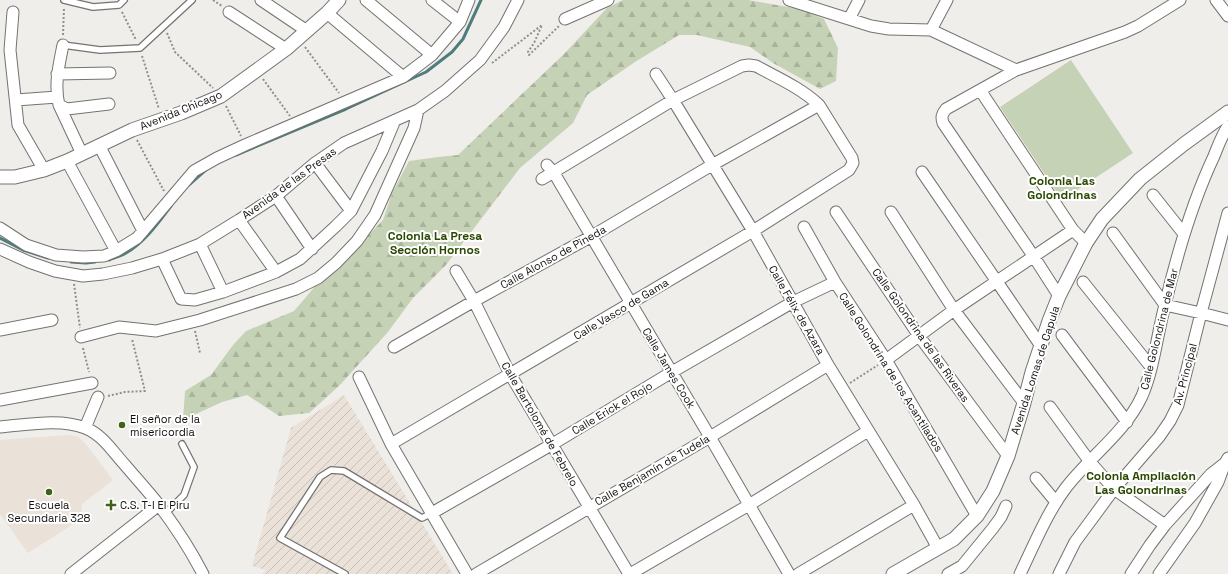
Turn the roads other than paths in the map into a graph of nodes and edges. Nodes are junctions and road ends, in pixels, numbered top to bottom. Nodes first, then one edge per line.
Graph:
1 (64, 0) edge
2 (124, 0) edge
3 (192, 0) edge
4 (260, 0) edge
5 (338, 0) edge
6 (366, 0) edge
7 (432, 0) edge
8 (469, 0) edge
9 (518, 0) edge
10 (608, 0) edge
11 (789, 0) edge
12 (859, 0) edge
13 (947, 0) edge
14 (1180, 0) edge
15 (1216, 0) edge
16 (13, 12) dead end
17 (230, 12) dead end
18 (328, 13) junction
19 (1228, 16) edge
20 (849, 18) junction
21 (565, 19) road end
22 (460, 22) junction
23 (931, 30) junction
24 (303, 34) junction
25 (63, 45) joint
26 (286, 48) junction
27 (432, 55) junction
28 (1016, 70) junction
29 (110, 72) dead end
30 (57, 74) junction
31 (656, 74) dead end
32 (403, 77) junction
33 (980, 90) junction
34 (16, 100) junction
35 (673, 100) junction
36 (58, 101) junction
37 (109, 104) dead end
38 (818, 105) junction
39 (418, 110) junction
40 (1228, 112) edge
41 (396, 120) junction
42 (1228, 126) edge
43 (99, 145) junction
44 (82, 154) junction
45 (67, 161) junction
46 (315, 163) junction
47 (712, 165) junction
48 (551, 169) junction
49 (44, 170) junction
50 (922, 172) dead end
51 (0, 177) edge
52 (542, 179) dead end
53 (1153, 195) dead end
54 (276, 196) junction
55 (350, 211) junction
56 (836, 212) dead end
57 (891, 212) dead end
58 (1228, 213) edge
59 (239, 220) junction
60 (804, 227) dead end
61 (0, 228) edge
62 (1073, 230) junction
63 (143, 231) junction
64 (752, 231) junction
65 (1113, 233) dead end
66 (1184, 234) junction
67 (592, 236) junction
68 (1086, 243) junction
69 (200, 244) junction
70 (0, 249) edge
71 (312, 249) junction
72 (116, 251) junction
73 (1034, 257) junction
74 (162, 259) junction
75 (456, 271) dead end
76 (276, 272) junction
77 (835, 282) junction
78 (996, 282) junction
79 (1083, 282) dead end
80 (223, 292) junction
81 (1059, 296) junction
82 (474, 301) junction
83 (793, 302) junction
84 (630, 304) junction
85 (1165, 305) junction
86 (954, 310) junction
87 (1201, 313) junction
88 (52, 320) dead end
89 (1228, 320) edge
90 (0, 330) edge
91 (1062, 335) dead end
92 (919, 336) junction
93 (81, 337) dead end
94 (1041, 346) junction
95 (394, 347) dead end
96 (886, 360) junction
97 (828, 365) junction
98 (1151, 367) junction
99 (672, 372) junction
100 (510, 374) junction
101 (359, 377) dead end
102 (92, 383) dead end
103 (98, 398) road end
104 (0, 400) edge
105 (1024, 403) junction
106 (1050, 407) dead end
107 (1127, 422) junction
108 (0, 427) edge
109 (85, 428) junction
110 (868, 431) junction
111 (710, 437) junction
112 (182, 444) dead end
113 (391, 444) junction
114 (552, 445) junction
115 (1008, 456) junction
116 (1226, 460) edge
117 (1090, 462) junction
118 (1036, 478) dead end
119 (1114, 489) junction
120 (1056, 502) junction
121 (749, 505) junction
122 (914, 505) junction
123 (1006, 506) dead end
124 (589, 507) junction
125 (162, 510) junction
126 (432, 514) junction
127 (977, 516) junction
128 (1166, 525) junction
129 (938, 548) junction
130 (963, 570) edge
131 (71, 574) edge
132 (203, 574) edge
133 (346, 574) edge
134 (467, 574) edge
135 (476, 574) edge
136 (630, 574) edge
137 (789, 574) edge
138 (798, 574) edge
139 (893, 574) edge
140 (948, 574) edge
141 (1020, 574) edge
142 (1059, 574) edge
143 (1131, 574) edge
144 (1159, 574) edge

1 - 2 lane
3 - 25 lane
4 - 24 street
5 - 18 street, Avenida Chicago
6 - 27 street
7 - 22 street
8 - 22 street
9 - 39 street, Avenida de las Presas
10 - 21 street
11 - 20 street
12 - 20 street
13 - 23 street
14 - 28 street
15 - 19 street
16 - 34 street
17 - 26 street
18 - 24 street, Avenida Chicago
18 - 32 street
20 - 23 street
22 - 27 street
23 - 28 street
24 - 26 street, Avenida Chicago
25 - 30 street
26 - 43 street, Avenida Chicago
27 - 32 street
28 - 33 street
29 - 30 street
30 - 36 street
31 - 35 street, Calle Félix de Azara
32 - 63 street
33 - 62 street
33 - 73 street
34 - 36 street
34 - 49 street
35 - 38 street
35 - 47 street, Calle Félix de Azara
35 - 48 street
36 - 37 street
36 - 44 street
38 - 47 street, Calle Alonso de Pineda
38 - 64 street, Calle Vasco de Gama
39 - 41 street, Avenida de las Presas
39 - 93 street
40 - 68 street, Avenida Lomas de Capula
41 - 46 street, Avenida de las Presas
41 - 55 street
42 - 66 street, Calle Golondrina de Mar
43 - 44 street, Avenida Chicago
43 - 63 street
44 - 45 street, Avenida Chicago
45 - 49 street, Avenida Chicago
45 - 72 street
46 - 54 street, Avenida de las Presas
46 - 55 street
47 - 64 street, Calle Félix de Azara
47 - 67 street, Calle Alonso de Pineda
48 - 52 street
48 - 67 street, Calle James Cook
49 - 51 street, Avenida Chicago
50 - 78 street
53 - 66 street
54 - 59 street, Avenida de las Presas
54 - 71 street
55 - 71 street
56 - 92 street, Calle Golondrina de las Riveras
57 - 86 street
58 - 87 street, Av. Principal
59 - 69 street, Avenida de las Presas
59 - 76 street
60 - 77 street, Calle Golondrina de los Acantilados
61 - 72 street
62 - 68 street
62 - 73 street
63 - 72 street
64 - 83 street, Calle Félix de Azara
64 - 84 street, Calle Vasco de Gama
65 - 85 street
66 - 85 street, Calle Golondrina de Mar
67 - 82 street, Calle Alonso de Pineda
67 - 84 street, Calle James Cook
68 - 81 street, Avenida Lomas de Capula
69 - 74 street, Avenida de las Presas
69 - 80 street
70 - 74 street, Avenida de las Presas
71 - 76 street
73 - 78 street
73 - 81 street
74 - 80 street
75 - 82 street, Calle Bartolomé de Febrelo
76 - 80 street
77 - 83 street, Calle Erick el Rojo
77 - 96 street, Calle Golondrina de los Acantilados
78 - 86 street
78 - 94 street
79 - 98 street
81 - 94 street, Avenida Lomas de Capula
82 - 95 street, Calle Alonso de Pineda
82 - 100 street, Calle Bartolomé de Febrelo
83 - 97 street, Calle Félix de Azara
83 - 99 street, Calle Erick el Rojo
84 - 99 street, Calle James Cook
84 - 100 street, Calle Vasco de Gama
85 - 87 street
85 - 98 street, Calle Golondrina de Mar
86 - 92 street
86 - 105 street
87 - 89 street
87 - 119 street, Av. Principal
88 - 90 street
91 - 107 street
92 - 96 street
92 - 115 street, Calle Golondrina de las Riveras
94 - 105 street, Avenida Lomas de Capula
96 - 127 street, Calle Golondrina de los Acantilados
97 - 110 street, Calle Félix de Azara
97 - 111 street, Calle Benjamín de Tudela
98 - 107 street, Calle Golondrina de Mar
99 - 111 street, Calle James Cook
99 - 114 street, Calle Erick el Rojo
100 - 113 street, Calle Vasco de Gama
100 - 114 street, Calle Bartolomé de Febrelo
101 - 113 street
102 - 104 street
103 - 109 street
105 - 115 street, Avenida Lomas de Capula
106 - 117 street
107 - 117 street, Calle Golondrina de Mar
108 - 109 street
109 - 125 street
110 - 121 street
110 - 122 street, Calle Félix de Azara
111 - 121 street, Calle James Cook
111 - 124 street, Calle Benjamín de Tudela
112 - 125 lane
113 - 126 street
114 - 124 street, Calle Bartolomé de Febrelo
114 - 126 street, Calle Erick el Rojo
115 - 127 street, Avenida Lomas de Capula
116 - 128 street
116 - 144 street
117 - 119 street
117 - 120 street, Calle Golondrina de Mar
118 - 120 street
119 - 128 street
119 - 142 street, Av. Principal
120 - 141 street, Calle Golondrina de Mar
121 - 136 street
121 - 137 street, Calle James Cook
122 - 129 street, Calle Félix de Azara
122 - 138 street
123 - 130 street
124 - 135 street, Calle Benjamín de Tudela
124 - 136 street, Calle Bartolomé de Febrelo
125 - 131 street
125 - 132 street
126 - 133 lane
126 - 134 street
127 - 129 street, Avenida Lomas de Capula
128 - 143 street
129 - 139 street, Avenida Lomas de Capula
130 - 140 street

